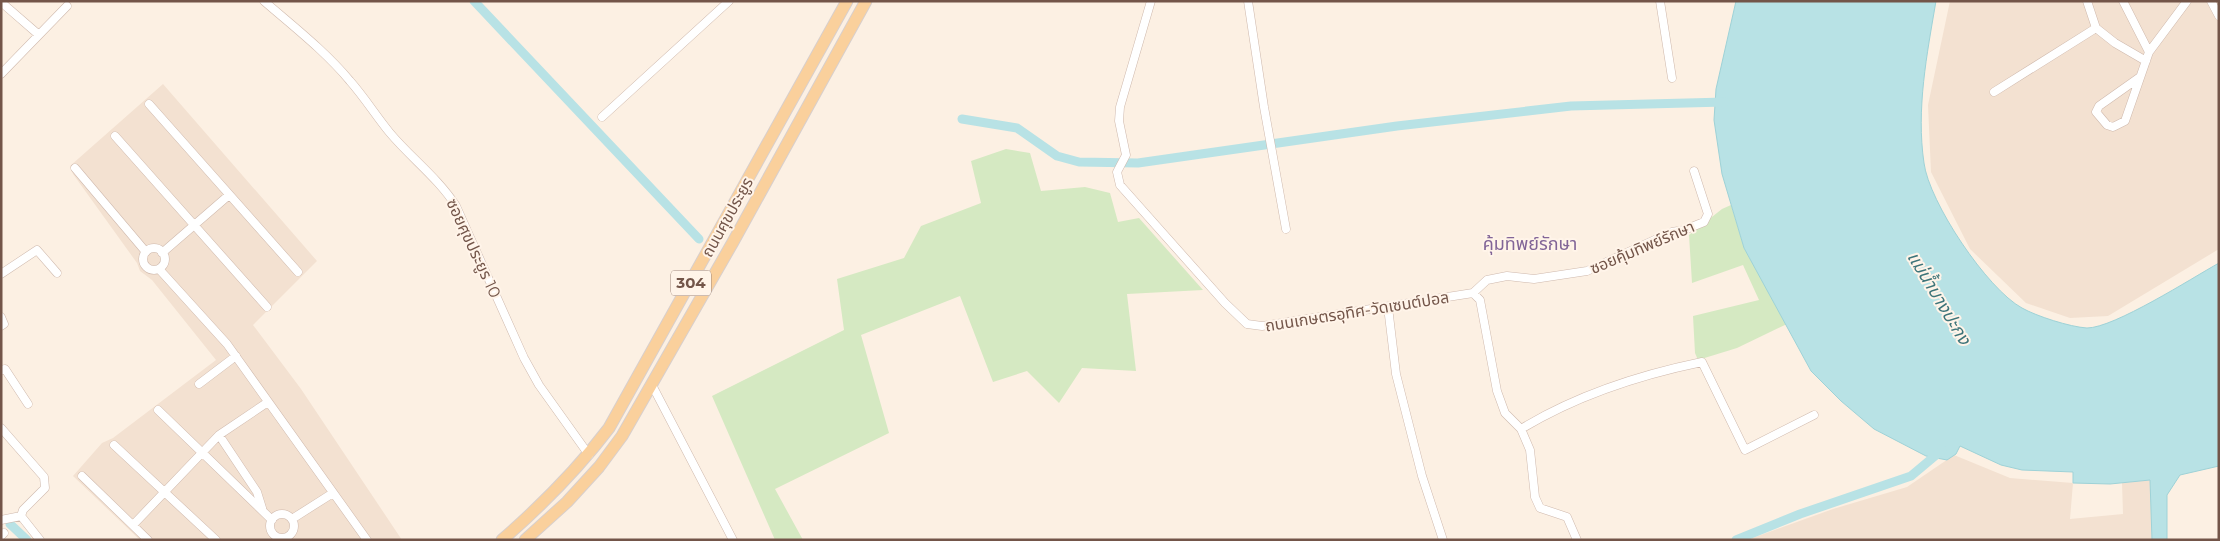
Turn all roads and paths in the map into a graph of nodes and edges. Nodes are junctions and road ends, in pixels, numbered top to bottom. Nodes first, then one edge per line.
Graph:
1 (264, 1) edge
2 (729, 1) edge
3 (847, 1) edge
4 (866, 1) edge
5 (1151, 1) edge
6 (1248, 1) edge
7 (1660, 1) edge
8 (2087, 1) edge
9 (2123, 1) edge
10 (2187, 1) edge
11 (2210, 1) edge
12 (1, 2) edge
13 (67, 6) dead end
14 (2219, 16) edge
15 (2096, 28) junction
16 (39, 35) junction
17 (2149, 52) junction
18 (2146, 61) junction
19 (1, 74) edge
20 (2140, 77) junction
21 (1672, 78) dead end
22 (1994, 92) dead end
23 (149, 104) dead end
24 (602, 117) dead end
25 (115, 136) dead end
26 (75, 168) dead end
27 (1694, 171) dead end
28 (229, 194) junction
29 (194, 226) junction
30 (1286, 229) dead end
31 (146, 252) junction
32 (162, 253) junction
33 (159, 268) junction
34 (298, 272) dead end
35 (57, 273) dead end
36 (1, 274) edge
37 (1473, 293) junction
38 (1388, 307) junction
39 (266, 308) dead end
40 (1, 317) edge
41 (1, 326) edge
42 (236, 356) junction
43 (1, 370) edge
44 (199, 384) dead end
45 (652, 385) junction
46 (268, 402) junction
47 (28, 404) dead end
48 (158, 410) dead end
49 (1814, 415) dead end
50 (1, 428) edge
51 (1521, 429) junction
52 (219, 435) junction
53 (114, 444) dead end
54 (202, 452) junction
55 (589, 455) junction
56 (82, 476) dead end
57 (164, 491) junction
58 (333, 493) junction
59 (263, 509) junction
60 (21, 516) junction
61 (292, 519) junction
62 (1, 520) edge
63 (272, 520) junction
64 (133, 525) junction
65 (271, 537) edge
66 (290, 538) edge
67 (40, 540) edge
68 (148, 540) edge
69 (216, 540) edge
70 (366, 540) edge
71 (502, 540) edge
72 (525, 540) edge
73 (733, 540) edge
74 (1443, 540) edge
75 (1577, 540) edge

1 - 55 street, ซอยศุขประยูร 10
2 - 24 street
3 - 55 main road, ถนนศุขประยูร / 304
4 - 45 main road, ถนนศุขประยูร / 304
5 - 38 street, ถนนเกษตรอุทิศ-วัดเซนต์ปอล
6 - 30 street
7 - 21 street
8 - 15 street
9 - 17 street
10 - 17 street
11 - 14 street
12 - 16 street
13 - 16 street
15 - 18 street
15 - 22 street
16 - 19 street
17 - 18 street
18 - 20 street
20 - 20 street
23 - 28 street
25 - 29 street
26 - 31 street
27 - 37 street, ซอยคุ้มทิพย์รักษา
28 - 29 street
28 - 34 street
29 - 32 street
29 - 39 street
31 - 32 street
31 - 33 street
32 - 33 street
33 - 42 street
35 - 36 street
37 - 38 street, ถนนเกษตรอุทิศ-วัดเซนต์ปอล
37 - 51 street, ถนนเกษตรอุทิศ-วัดเซนต์ปอล
38 - 74 street
40 - 41 street
42 - 44 street
42 - 46 street
43 - 47 street
45 - 72 main road, ถนนศุขประยูร / 304
45 - 73 street
46 - 52 street
46 - 58 street
48 - 54 street
49 - 51 street
50 - 60 street
51 - 75 street, ถนนเกษตรอุทิศ-วัดเซนต์ปอล
52 - 54 street
52 - 59 street
53 - 57 street
54 - 57 street
54 - 59 street
55 - 71 main road, ถนนศุขประยูร / 304
56 - 64 street
57 - 64 street
57 - 69 street
58 - 61 street
58 - 70 street
59 - 63 street
60 - 62 street
60 - 67 street
61 - 63 street
61 - 66 street
63 - 65 street
64 - 68 street
65 - 66 street

